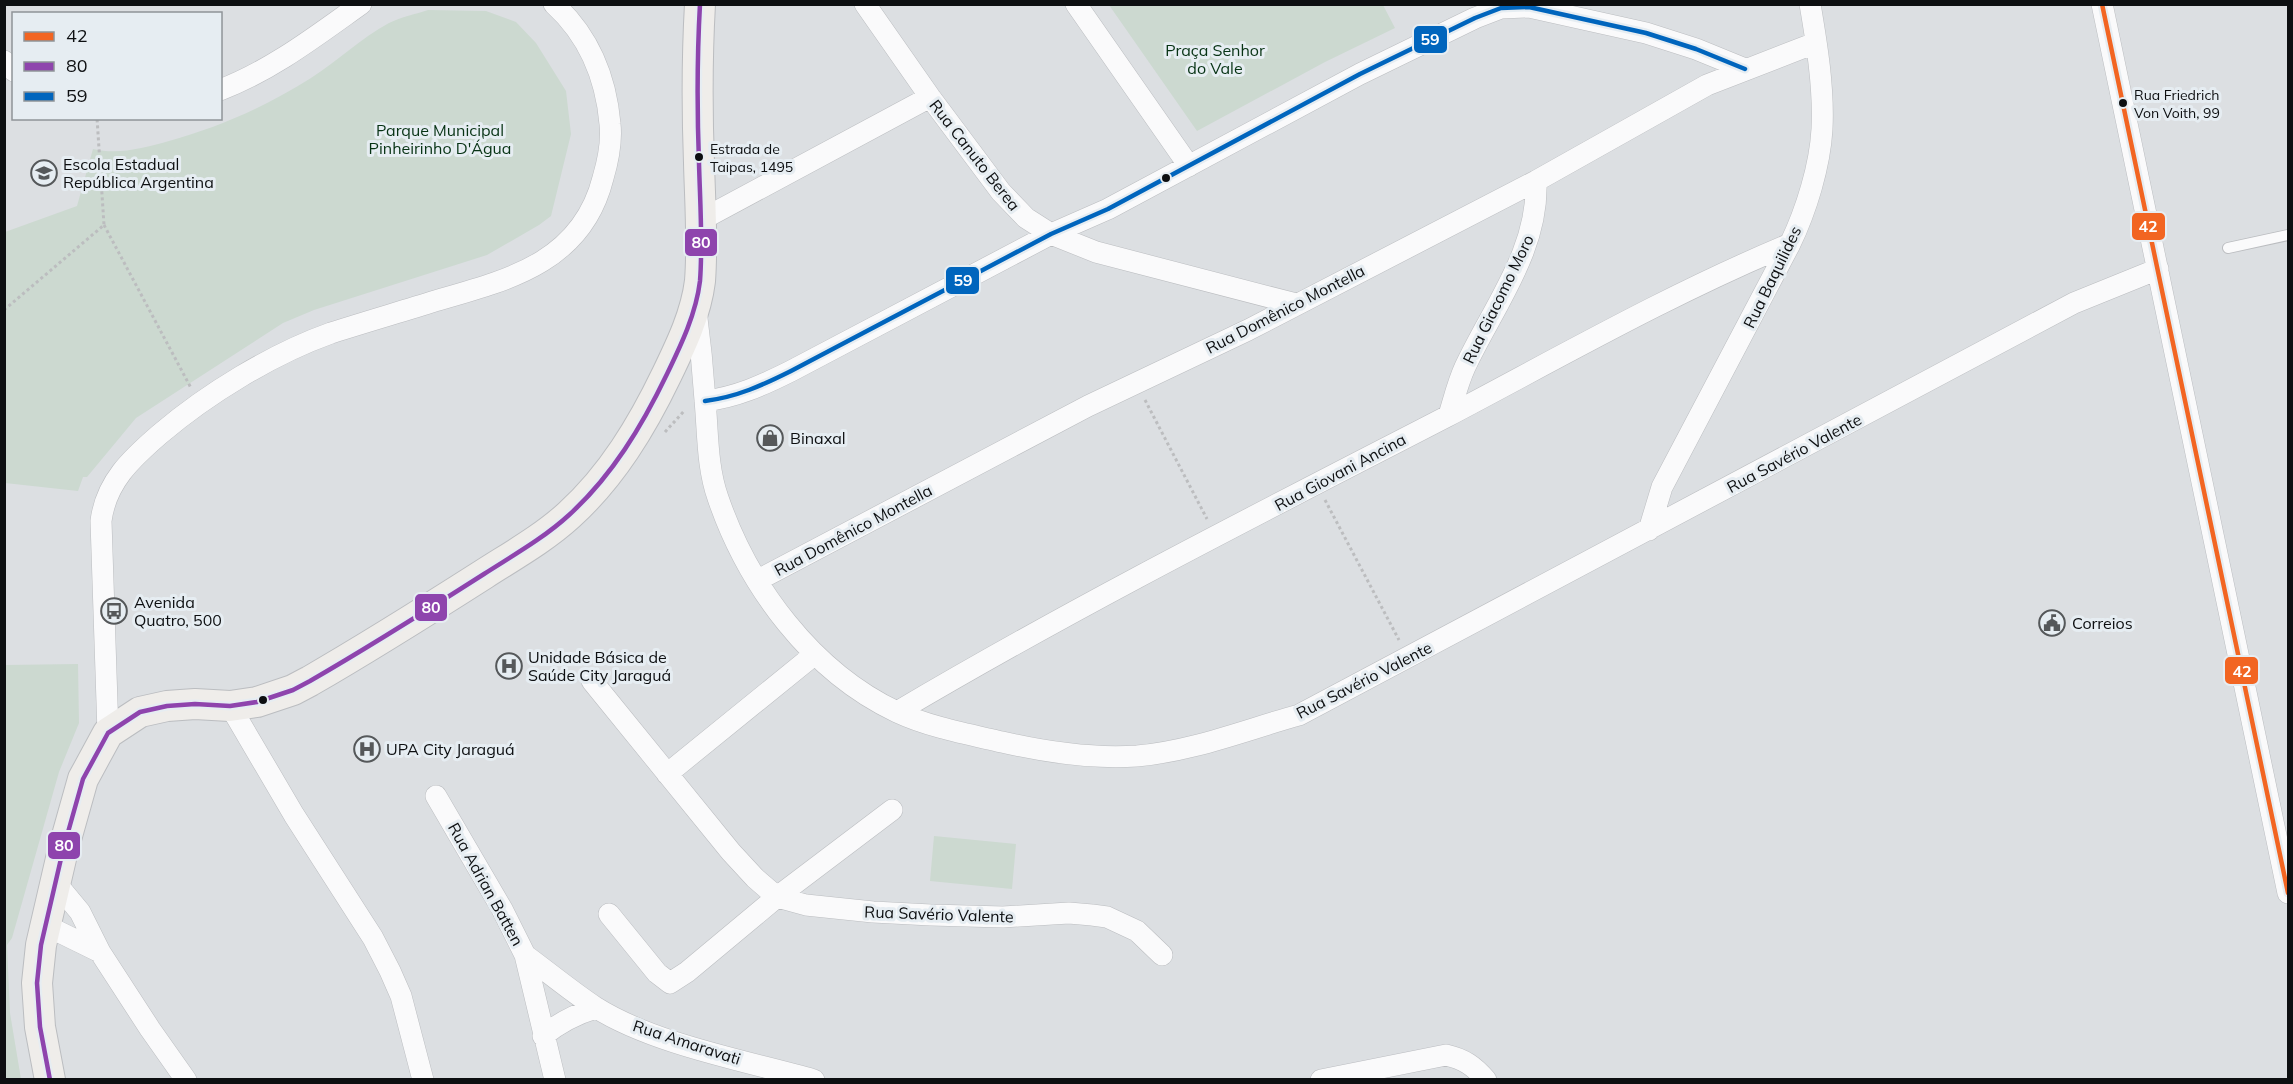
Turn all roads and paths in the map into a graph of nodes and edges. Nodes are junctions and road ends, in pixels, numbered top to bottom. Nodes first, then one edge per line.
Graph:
1 (362, 4) edge
2 (554, 4) edge
3 (700, 4) edge
4 (865, 4) edge
5 (1076, 4) edge
6 (1810, 4) edge
7 (2102, 4) edge
8 (1815, 43) junction
9 (1745, 69) junction
10 (222, 89) edge
11 (930, 97) junction
12 (97, 120) edge
13 (1189, 166) junction
14 (1536, 181) junction
15 (700, 220) junction
16 (104, 225) junction
17 (1051, 234) junction
18 (2289, 235) edge
19 (1790, 244) junction
20 (2228, 248) dead end
21 (2158, 269) junction
22 (1296, 304) junction
23 (696, 306) junction
24 (4, 310) edge
25 (1135, 382) junction
26 (705, 401) junction
27 (199, 405) junction
28 (1449, 415) junction
29 (1317, 484) junction
30 (1649, 530) junction
31 (1216, 537) junction
32 (758, 580) junction
33 (815, 654) junction
34 (1408, 657) junction
35 (592, 681) dead end
36 (230, 706) junction
37 (897, 712) junction
38 (108, 733) junction
39 (667, 774) junction
40 (436, 796) dead end
41 (892, 810) dead end
42 (56, 883) junction
43 (2289, 893) edge
44 (777, 897) junction
45 (609, 914) dead end
46 (45, 925) junction
47 (100, 952) junction
48 (525, 954) junction
49 (1162, 955) dead end
50 (596, 1008) junction
51 (543, 1036) junction
52 (50, 1080) edge
53 (186, 1080) edge
54 (423, 1080) edge
55 (555, 1080) edge
56 (814, 1080) edge
57 (1321, 1080) edge
58 (1486, 1080) edge

1 - 10 street
2 - 27 street
3 - 15 main road
4 - 11 street, Rua Canuto Berea
5 - 13 street
6 - 8 street, Rua Baquilides
7 - 21 street
8 - 9 street, Rua Domênico Montella
8 - 19 street, Rua Baquilides
9 - 13 street
9 - 14 street, Rua Domênico Montella
11 - 15 street
11 - 17 street, Rua Canuto Berea
12 - 16 path
13 - 17 street
14 - 22 street, Rua Domênico Montella
14 - 28 street, Rua Giacomo Moro
15 - 23 main road
16 - 24 path
16 - 27 path
17 - 22 street, Rua Canuto Berea
17 - 26 street
18 - 20 lane
19 - 28 street, Rua Giovani Ancina
19 - 30 street, Rua Baquilides
21 - 30 street, Rua Savério Valente
21 - 43 street
22 - 25 street, Rua Domênico Montella
23 - 26 street, Rua Savério Valente
23 - 36 main road
25 - 31 path
25 - 32 street, Rua Domênico Montella
26 - 32 street, Rua Savério Valente
27 - 38 street
28 - 29 street, Rua Giovani Ancina
29 - 31 street, Rua Giovani Ancina
29 - 34 path
30 - 34 street, Rua Savério Valente
31 - 37 street, Rua Giovani Ancina
32 - 33 street, Rua Savério Valente
33 - 37 street, Rua Savério Valente
33 - 39 street
34 - 37 street, Rua Savério Valente
35 - 39 street, Rua Savério Valente
36 - 38 main road
36 - 54 street
38 - 42 main road
39 - 44 street, Rua Savério Valente
40 - 48 street, Rua Adrian Batten
41 - 44 street
42 - 46 main road
42 - 47 street
44 - 45 street
44 - 49 street, Rua Savério Valente
46 - 47 street
46 - 52 main road
47 - 53 street
48 - 50 street, Rua Amaravati
48 - 51 street, Rua Adrian Batten
50 - 51 street
50 - 56 street, Rua Amaravati
51 - 55 street, Rua Adrian Batten
57 - 58 street

